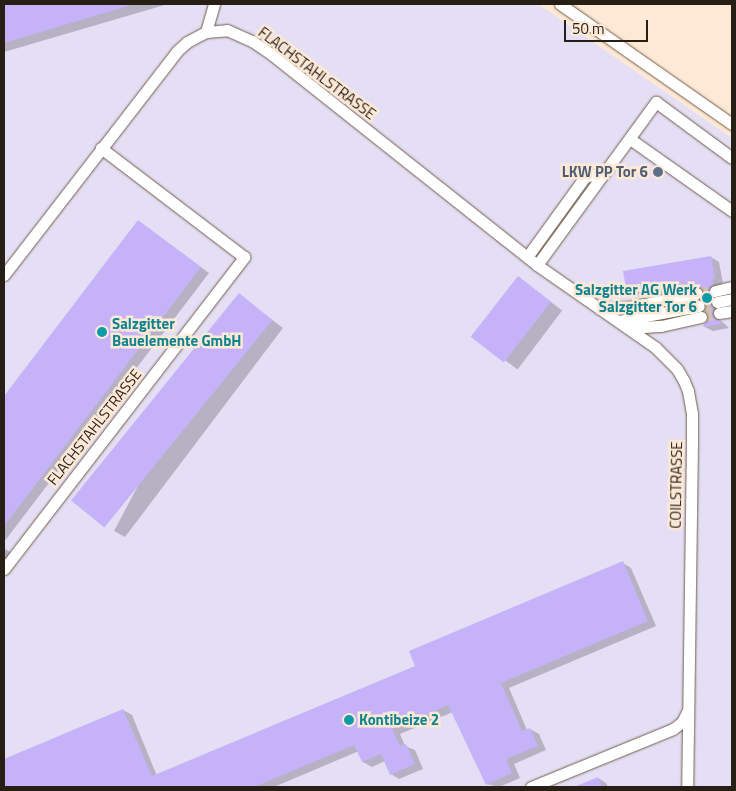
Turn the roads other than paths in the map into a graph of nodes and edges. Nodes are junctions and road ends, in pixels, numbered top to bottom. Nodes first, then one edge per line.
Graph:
1 (214, 4) edge
2 (560, 4) edge
3 (206, 32) junction
4 (732, 124) edge
5 (630, 139) junction
6 (101, 148) junction
7 (732, 158) edge
8 (604, 172) junction
9 (732, 211) edge
10 (528, 257) junction
11 (537, 265) junction
12 (4, 275) edge
13 (732, 287) edge
14 (697, 294) tunnel mouth
15 (732, 299) edge
16 (717, 302) junction
17 (600, 309) junction
18 (732, 311) edge
19 (619, 322) junction
20 (630, 328) junction
21 (4, 569) edge
22 (688, 702) junction
23 (531, 787) edge
24 (687, 787) edge

1 - 3 street
2 - 4 street
3 - 6 street, FLACHSTAHLSTRASSE
3 - 10 street, FLACHSTAHLSTRASSE
5 - 7 street
5 - 8 street
5 - 9 street
6 - 12 street, FLACHSTAHLSTRASSE
6 - 21 street, FLACHSTAHLSTRASSE
8 - 10 street
8 - 11 street
10 - 11 street, FLACHSTAHLSTRASSE
11 - 17 street, FLACHSTAHLSTRASSE
13 - 16 street
14 - 17 street
15 - 16 street
16 - 18 street
17 - 19 street, COILSTRASSE
19 - 20 street, COILSTRASSE
19 - 20 street
20 - 22 street, COILSTRASSE
22 - 23 street, COILSTRASSE
22 - 24 street, COILSTRASSE

